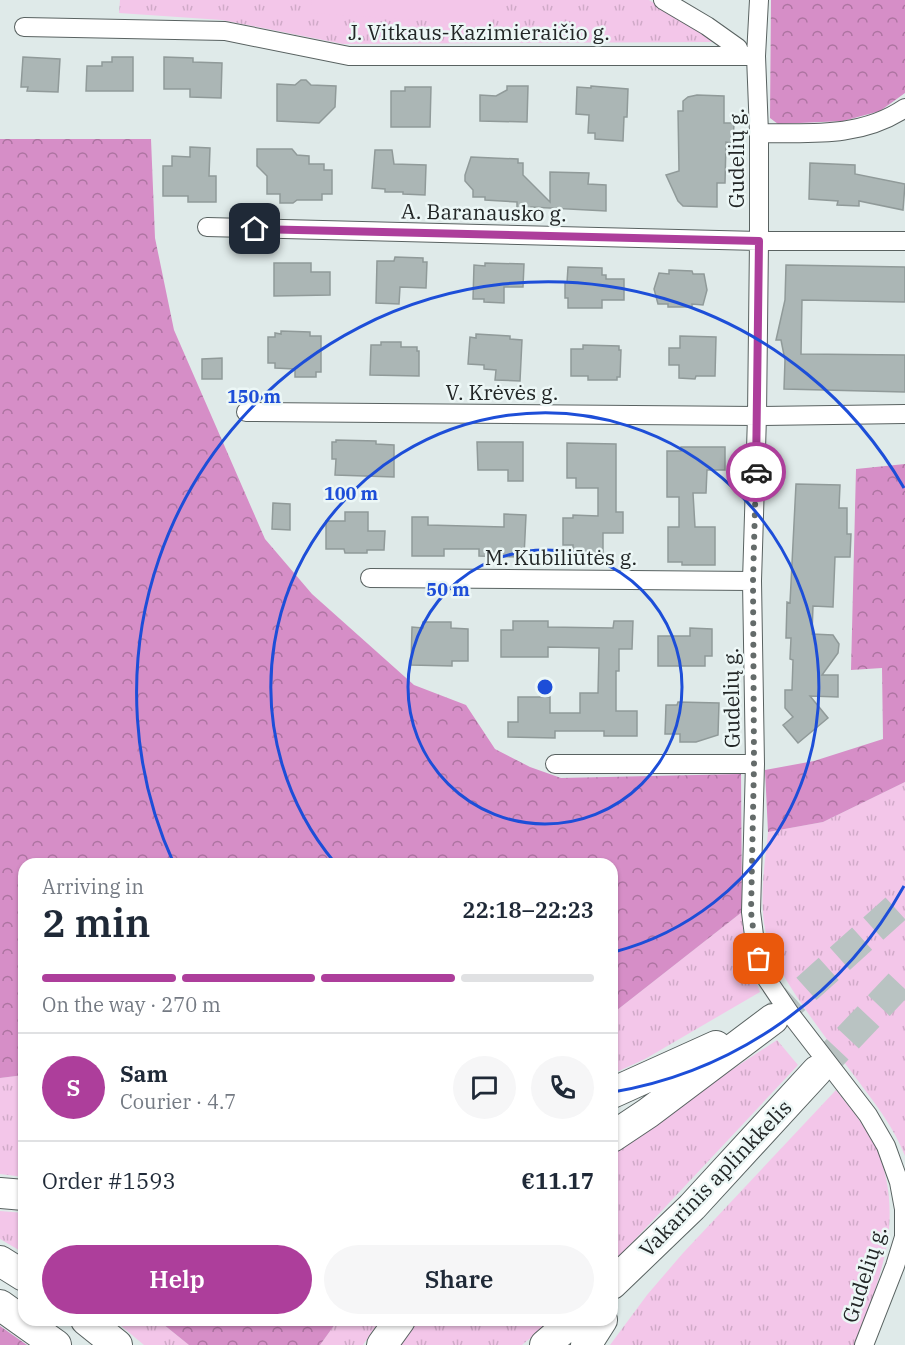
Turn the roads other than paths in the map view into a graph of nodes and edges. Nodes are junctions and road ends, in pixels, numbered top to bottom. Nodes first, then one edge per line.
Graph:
1 (663, 0) edge
2 (759, 0) edge
3 (24, 27) dead end
4 (748, 56) junction
5 (905, 108) edge
6 (759, 133) junction
7 (207, 227) dead end
8 (759, 241) junction
9 (905, 241) edge
10 (246, 412) dead end
11 (905, 414) edge
12 (757, 416) junction
13 (370, 578) dead end
14 (753, 581) junction
15 (555, 764) dead end
16 (754, 764) junction
17 (817, 1071) tunnel mouth
18 (618, 1091) edge
19 (618, 1133) edge
20 (0, 1193) edge
21 (18, 1194) edge
22 (692, 1207) junction
23 (0, 1261) edge
24 (18, 1272) edge
25 (618, 1278) edge
26 (618, 1300) edge
27 (0, 1305) edge
28 (18, 1318) edge
29 (29, 1326) edge
30 (93, 1326) edge
31 (396, 1326) edge
32 (567, 1326) edge
33 (598, 1326) edge
34 (56, 1345) edge
35 (117, 1345) edge
36 (382, 1345) edge
37 (545, 1345) edge
38 (586, 1345) edge
39 (864, 1345) edge

1 - 4 street
2 - 4 street, Gudelių g.
3 - 4 street, J. Vitkaus-Kazimieraičio g.
4 - 6 street, Gudelių g.
5 - 6 street
6 - 8 street, Gudelių g.
7 - 8 street, A. Baranausko g.
8 - 9 street, A. Baranausko g.
8 - 12 street, Gudelių g.
10 - 12 street, V. Krėvės g.
11 - 12 street, V. Krėvės g.
12 - 14 street, Gudelių g.
13 - 14 street, M. Kubiliūtės g.
14 - 16 street, Gudelių g.
15 - 16 street
16 - 39 street, Gudelių g.
17 - 22 highway, Vakarinis aplinkkelis
18 - 19 highway
20 - 21 highway
22 - 25 highway, Vakarinis aplinkkelis
22 - 26 highway
23 - 24 highway
27 - 28 highway
29 - 34 highway
30 - 35 highway
31 - 36 highway
32 - 37 highway
33 - 38 highway

